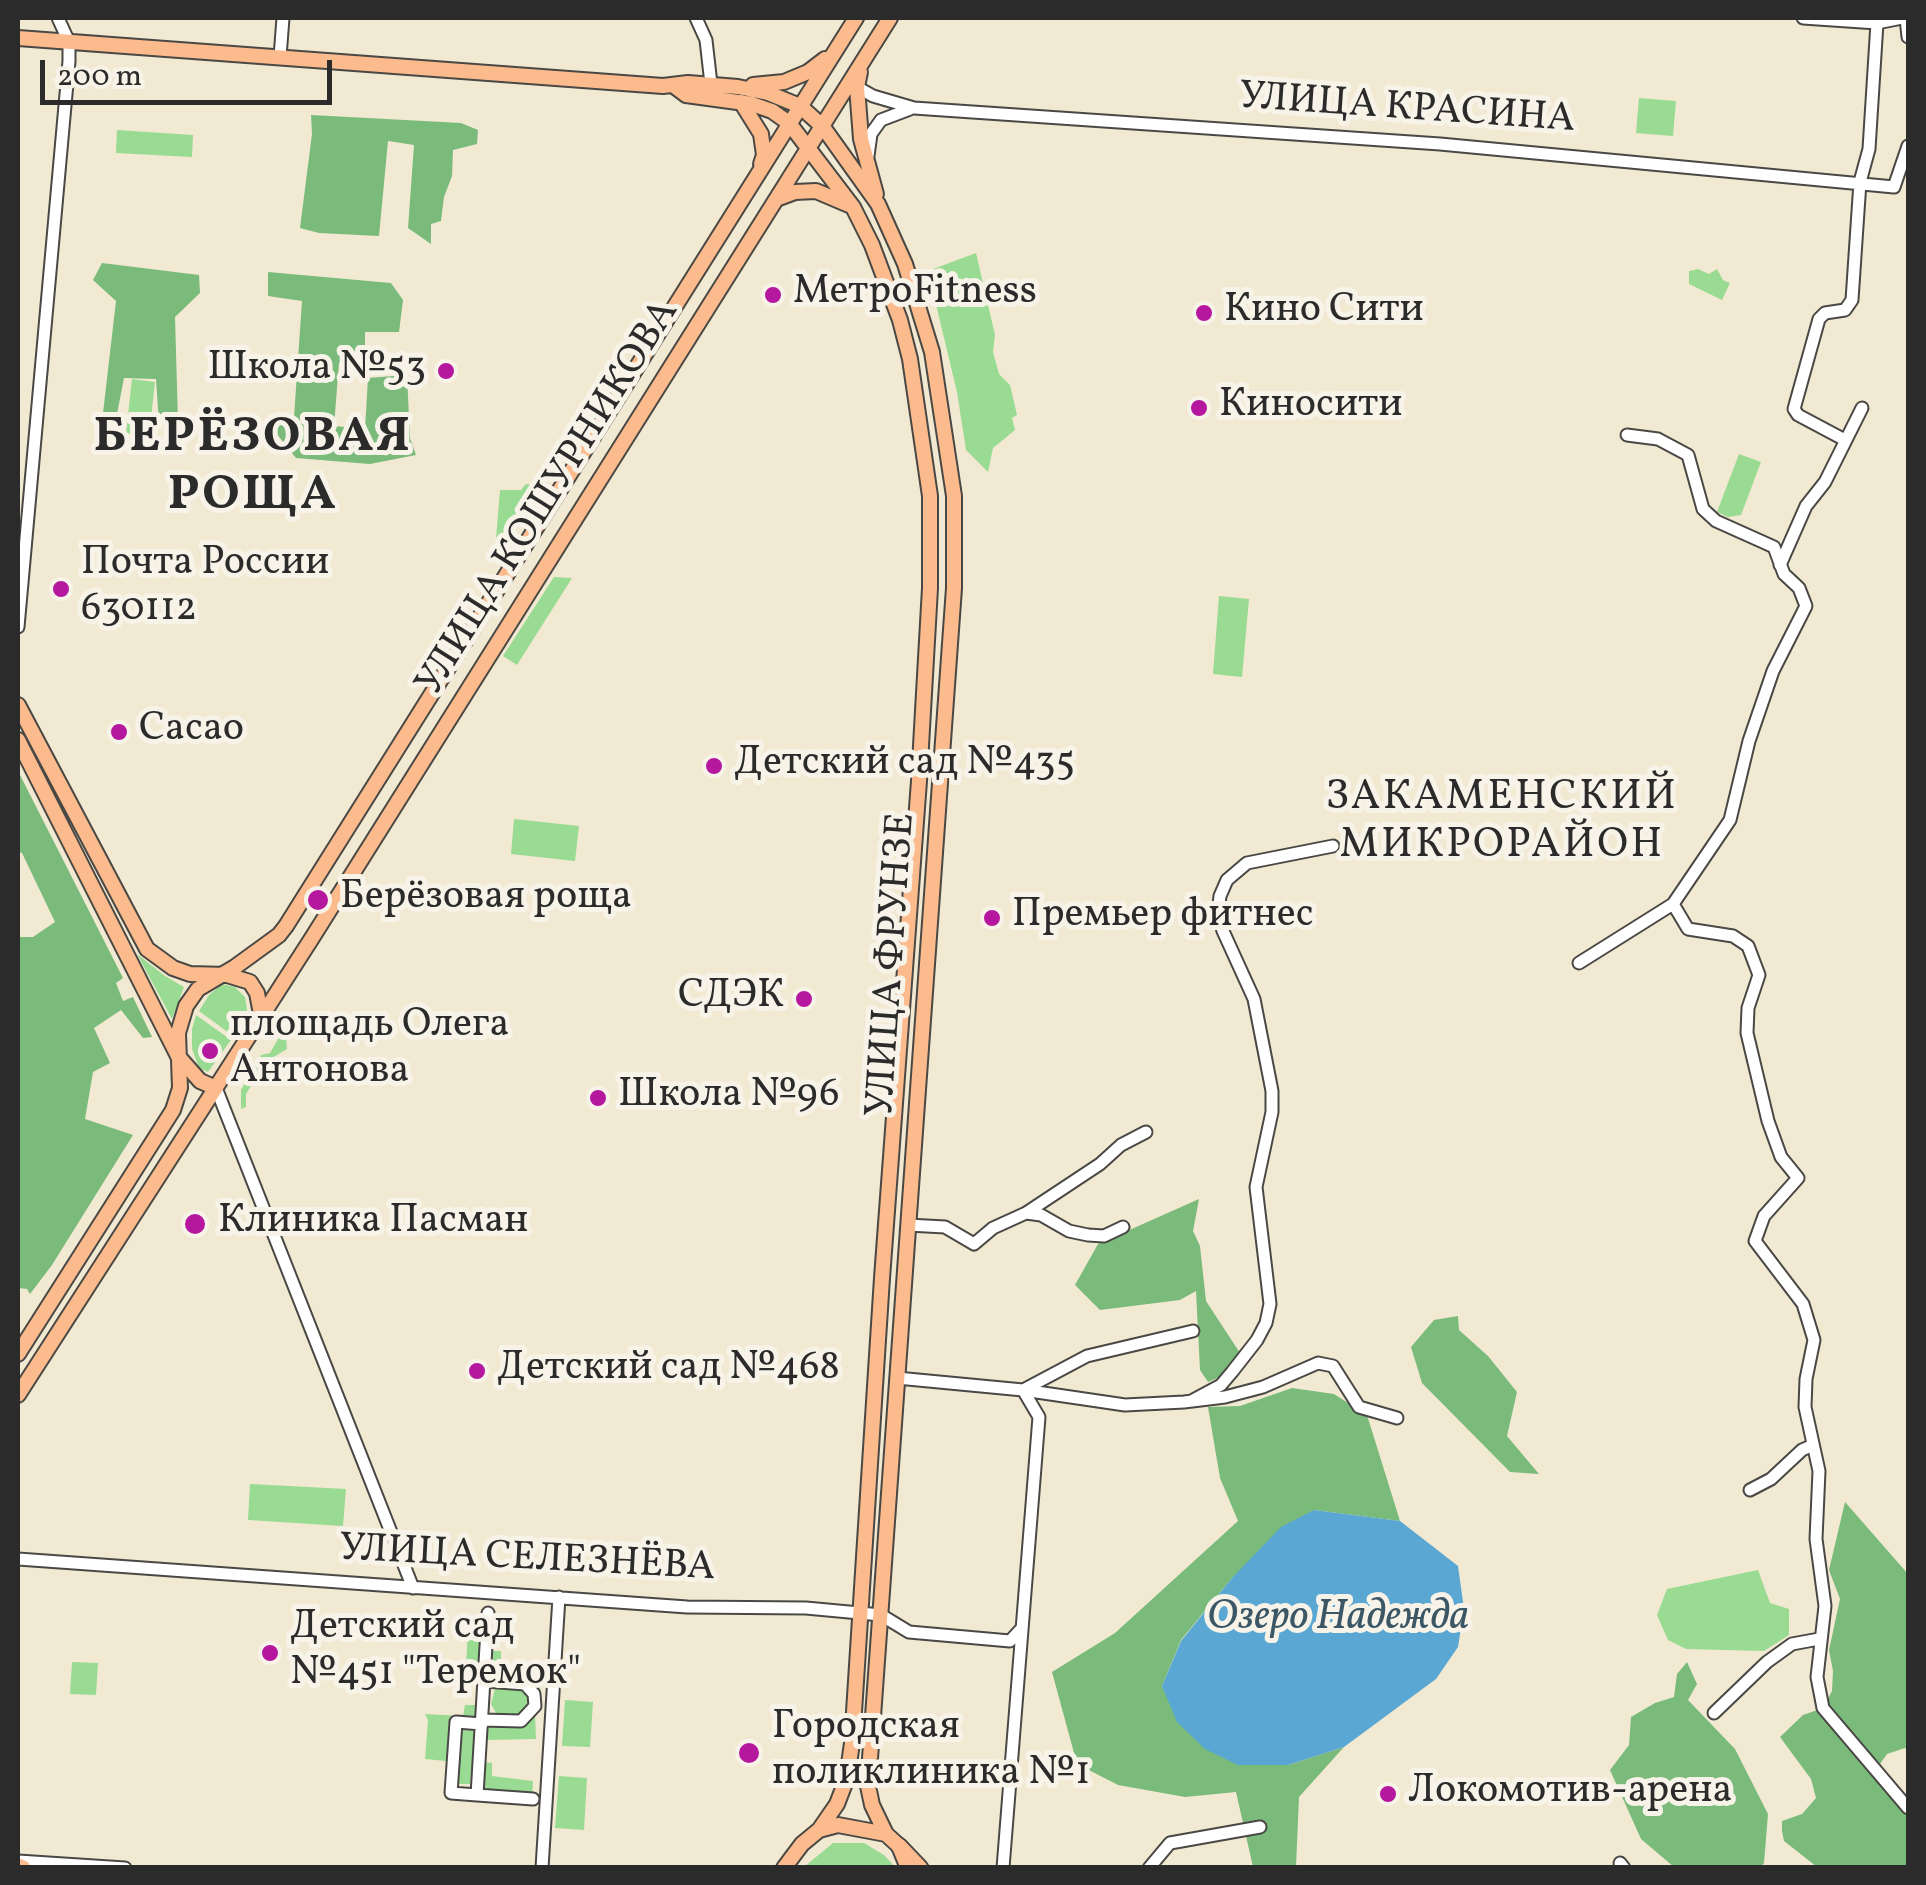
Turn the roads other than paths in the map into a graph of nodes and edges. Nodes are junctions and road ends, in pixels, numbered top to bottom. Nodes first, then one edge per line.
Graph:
1 (58, 18) edge
2 (284, 18) edge
3 (696, 18) edge
4 (856, 18) edge
5 (890, 18) edge
6 (1803, 18) edge
7 (1904, 18) edge
8 (1877, 23) junction
9 (1908, 37) edge
10 (18, 38) edge
11 (69, 42) junction
12 (834, 53) junction
13 (280, 57) junction
14 (862, 62) junction
15 (711, 84) junction
16 (674, 86) junction
17 (857, 87) junction
18 (740, 95) junction
19 (800, 106) junction
20 (914, 108) junction
21 (789, 123) junction
22 (822, 127) junction
23 (1908, 146) edge
24 (809, 148) junction
25 (867, 162) junction
26 (757, 174) junction
27 (1860, 182) junction
28 (779, 198) junction
29 (878, 204) junction
30 (853, 207) junction
31 (1862, 408) dead end
32 (1628, 434) dead end
33 (1845, 440) junction
34 (1780, 565) junction
35 (18, 627) edge
36 (18, 705) edge
37 (18, 740) edge
38 (1333, 846) dead end
39 (914, 858) junction
40 (936, 858) junction
41 (1673, 904) junction
42 (906, 956) junction
43 (928, 957) junction
44 (1579, 963) dead end
45 (214, 977) junction
46 (262, 1014) junction
47 (178, 1056) junction
48 (216, 1088) junction
49 (1146, 1132) dead end
50 (1026, 1214) junction
51 (908, 1225) junction
52 (1123, 1227) dead end
53 (1193, 1331) dead end
54 (18, 1354) edge
55 (897, 1378) junction
56 (1024, 1390) junction
57 (18, 1394) edge
58 (1193, 1400) junction
59 (1397, 1418) dead end
60 (1814, 1445) junction
61 (1750, 1490) dead end
62 (18, 1558) edge
63 (412, 1588) junction
64 (559, 1597) junction
65 (488, 1613) dead end
66 (859, 1613) junction
67 (880, 1615) junction
68 (1022, 1628) junction
69 (1820, 1638) junction
70 (484, 1681) junction
71 (1714, 1712) dead end
72 (482, 1722) junction
73 (477, 1795) junction
74 (533, 1799) dead end
75 (1908, 1808) edge
76 (1260, 1826) dead end
77 (819, 1830) junction
78 (886, 1834) junction
79 (899, 1846) junction
80 (19, 1865) edge
81 (783, 1865) edge
82 (125, 1868) edge
83 (542, 1868) edge
84 (908, 1868) edge
85 (920, 1868) edge
86 (1003, 1868) edge
87 (1149, 1868) edge

1 - 11 street
2 - 13 street
3 - 15 street
4 - 12 main road, УЛИЦА КОШУРНИКОВА
5 - 14 main road, УЛИЦА КОШУРНИКОВА
6 - 8 street
7 - 8 street
7 - 9 street
8 - 27 street
10 - 11 main road
11 - 13 main road
11 - 35 street
12 - 18 main road
12 - 19 main road, УЛИЦА КОШУРНИКОВА
13 - 16 main road
14 - 17 main road
14 - 22 main road, УЛИЦА КОШУРНИКОВА
15 - 16 main road
15 - 18 main road
16 - 18 main road
17 - 20 street, УЛИЦА КРАСИНА
17 - 25 main road
18 - 19 main road
18 - 21 main road
18 - 26 main road
19 - 21 main road, УЛИЦА КОШУРНИКОВА
19 - 22 main road, УЛИЦА ФРУНЗЕ
20 - 25 street
20 - 27 street, УЛИЦА КРАСИНА
21 - 24 main road, УЛИЦА ФРУНЗЕ
21 - 26 main road, УЛИЦА КОШУРНИКОВА
22 - 24 main road, УЛИЦА КОШУРНИКОВА
22 - 29 main road, УЛИЦА ФРУНЗЕ
23 - 27 street, УЛИЦА КРАСИНА
24 - 28 main road, УЛИЦА КОШУРНИКОВА
24 - 30 main road, УЛИЦА ФРУНЗЕ
25 - 29 main road
26 - 45 main road, УЛИЦА КОШУРНИКОВА
27 - 33 street
28 - 30 main road
28 - 46 main road, УЛИЦА КОШУРНИКОВА
29 - 40 main road, УЛИЦА ФРУНЗЕ
30 - 39 main road, УЛИЦА ФРУНЗЕ
31 - 33 street
32 - 34 street
33 - 34 street
34 - 41 street
36 - 45 main road
37 - 47 main road
38 - 58 street
39 - 40 main road
39 - 42 main road, УЛИЦА ФРУНЗЕ
40 - 43 main road, УЛИЦА ФРУНЗЕ
41 - 44 street
41 - 60 street
42 - 43 main road
42 - 66 main road, УЛИЦА ФРУНЗЕ
43 - 51 main road, УЛИЦА ФРУНЗЕ
45 - 46 main road
45 - 47 main road
46 - 48 main road
47 - 48 main road
47 - 54 main road
48 - 57 main road
48 - 63 street
49 - 50 street
50 - 51 street
50 - 52 street
51 - 55 main road, УЛИЦА ФРУНЗЕ
53 - 56 street
55 - 56 street
55 - 67 main road, УЛИЦА ФРУНЗЕ
56 - 58 street
56 - 68 street
58 - 59 street
60 - 61 street
60 - 69 street
62 - 63 street, УЛИЦА СЕЛЕЗНЁВА
63 - 64 street, УЛИЦА СЕЛЕЗНЁВА
64 - 66 street, УЛИЦА СЕЛЕЗНЁВА
64 - 83 street
65 - 70 street
66 - 67 street, УЛИЦА СЕЛЕЗНЁВА
66 - 77 main road, УЛИЦА ФРУНЗЕ
67 - 68 street, УЛИЦА СЕЛЕЗНЁВА
67 - 78 main road, УЛИЦА ФРУНЗЕ
68 - 86 street
69 - 71 street
69 - 75 street
70 - 72 street
70 - 72 street
72 - 73 street
72 - 73 street
73 - 74 street
76 - 87 street
77 - 78 main road
77 - 81 main road, УЛИЦА ФРУНЗЕ
78 - 79 main road
79 - 84 main road
79 - 85 highway
80 - 82 street

